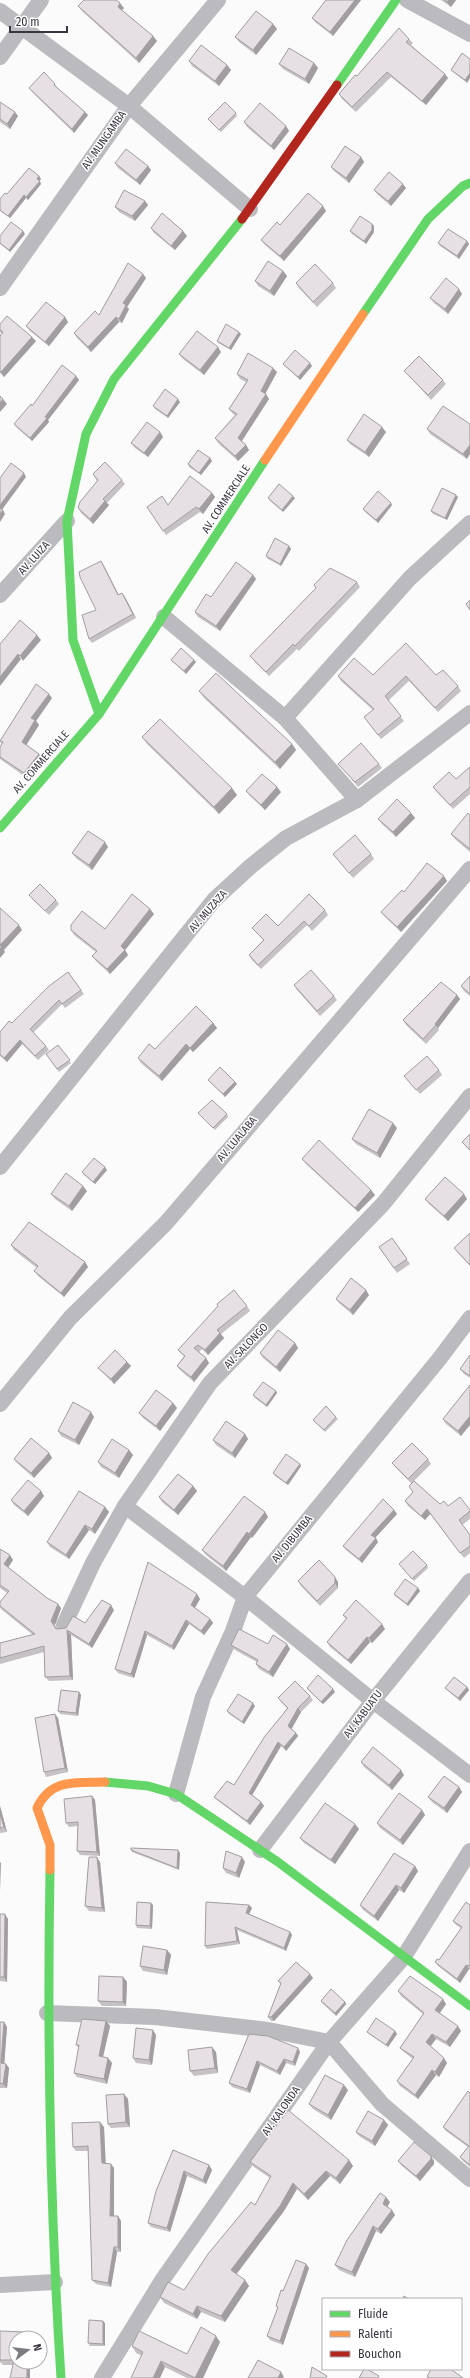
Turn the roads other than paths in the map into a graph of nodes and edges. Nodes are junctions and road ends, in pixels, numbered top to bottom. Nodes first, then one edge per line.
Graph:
1 (41, 0) edge
2 (218, 0) edge
3 (396, 0) edge
4 (407, 0) edge
5 (0, 11) edge
6 (21, 27) junction
7 (470, 34) edge
8 (0, 57) edge
9 (129, 106) junction
10 (470, 183) edge
11 (250, 209) junction
12 (0, 288) edge
13 (67, 520) junction
14 (470, 523) edge
15 (0, 595) edge
16 (164, 617) junction
17 (470, 713) edge
18 (99, 714) junction
19 (285, 718) junction
20 (357, 800) junction
21 (0, 828) edge
22 (470, 869) edge
23 (470, 1096) edge
24 (0, 1167) edge
25 (470, 1318) edge
26 (0, 1404) edge
27 (125, 1506) junction
28 (470, 1581) edge
29 (245, 1597) junction
30 (64, 1625) dead end
31 (373, 1702) junction
32 (470, 1775) edge
33 (176, 1794) junction
34 (260, 1850) junction
35 (470, 1851) edge
36 (403, 1958) junction
37 (470, 2006) edge
38 (46, 2013) junction
39 (329, 2042) junction
40 (470, 2179) edge
41 (55, 2282) junction
42 (0, 2285) edge
43 (61, 2378) edge
44 (102, 2378) edge

1 - 6 street
2 - 9 street, AV. MUNGAMBA
3 - 11 street
4 - 7 street
5 - 6 street
6 - 8 street
6 - 9 street
9 - 11 street
9 - 12 street, AV. MUNGAMBA
10 - 16 street, AV. COMMERCIALE
11 - 13 street
13 - 15 street, AV. LUIZA
13 - 18 street
14 - 19 street
16 - 18 street, AV. COMMERCIALE
16 - 19 street
17 - 20 street, AV. MUZAZA
18 - 21 street, AV. COMMERCIALE
19 - 20 street
20 - 24 street, AV. MUZAZA
22 - 26 street, AV. LUALABA
23 - 27 street, AV. SALONGO
25 - 29 street, AV. DIBUMBA
27 - 29 street
27 - 30 street, AV. SALONGO
28 - 31 street, AV. KABUATU
29 - 31 street
29 - 33 street, AV. DIBUMBA
31 - 32 street
31 - 34 street, AV. KABUATU
33 - 34 street
33 - 38 street
34 - 36 street
35 - 36 street, AV. KALONDA
36 - 37 street
36 - 39 street, AV. KALONDA
38 - 39 street
38 - 41 street
39 - 40 street
39 - 44 street, AV. KALONDA
41 - 42 street
41 - 43 street

